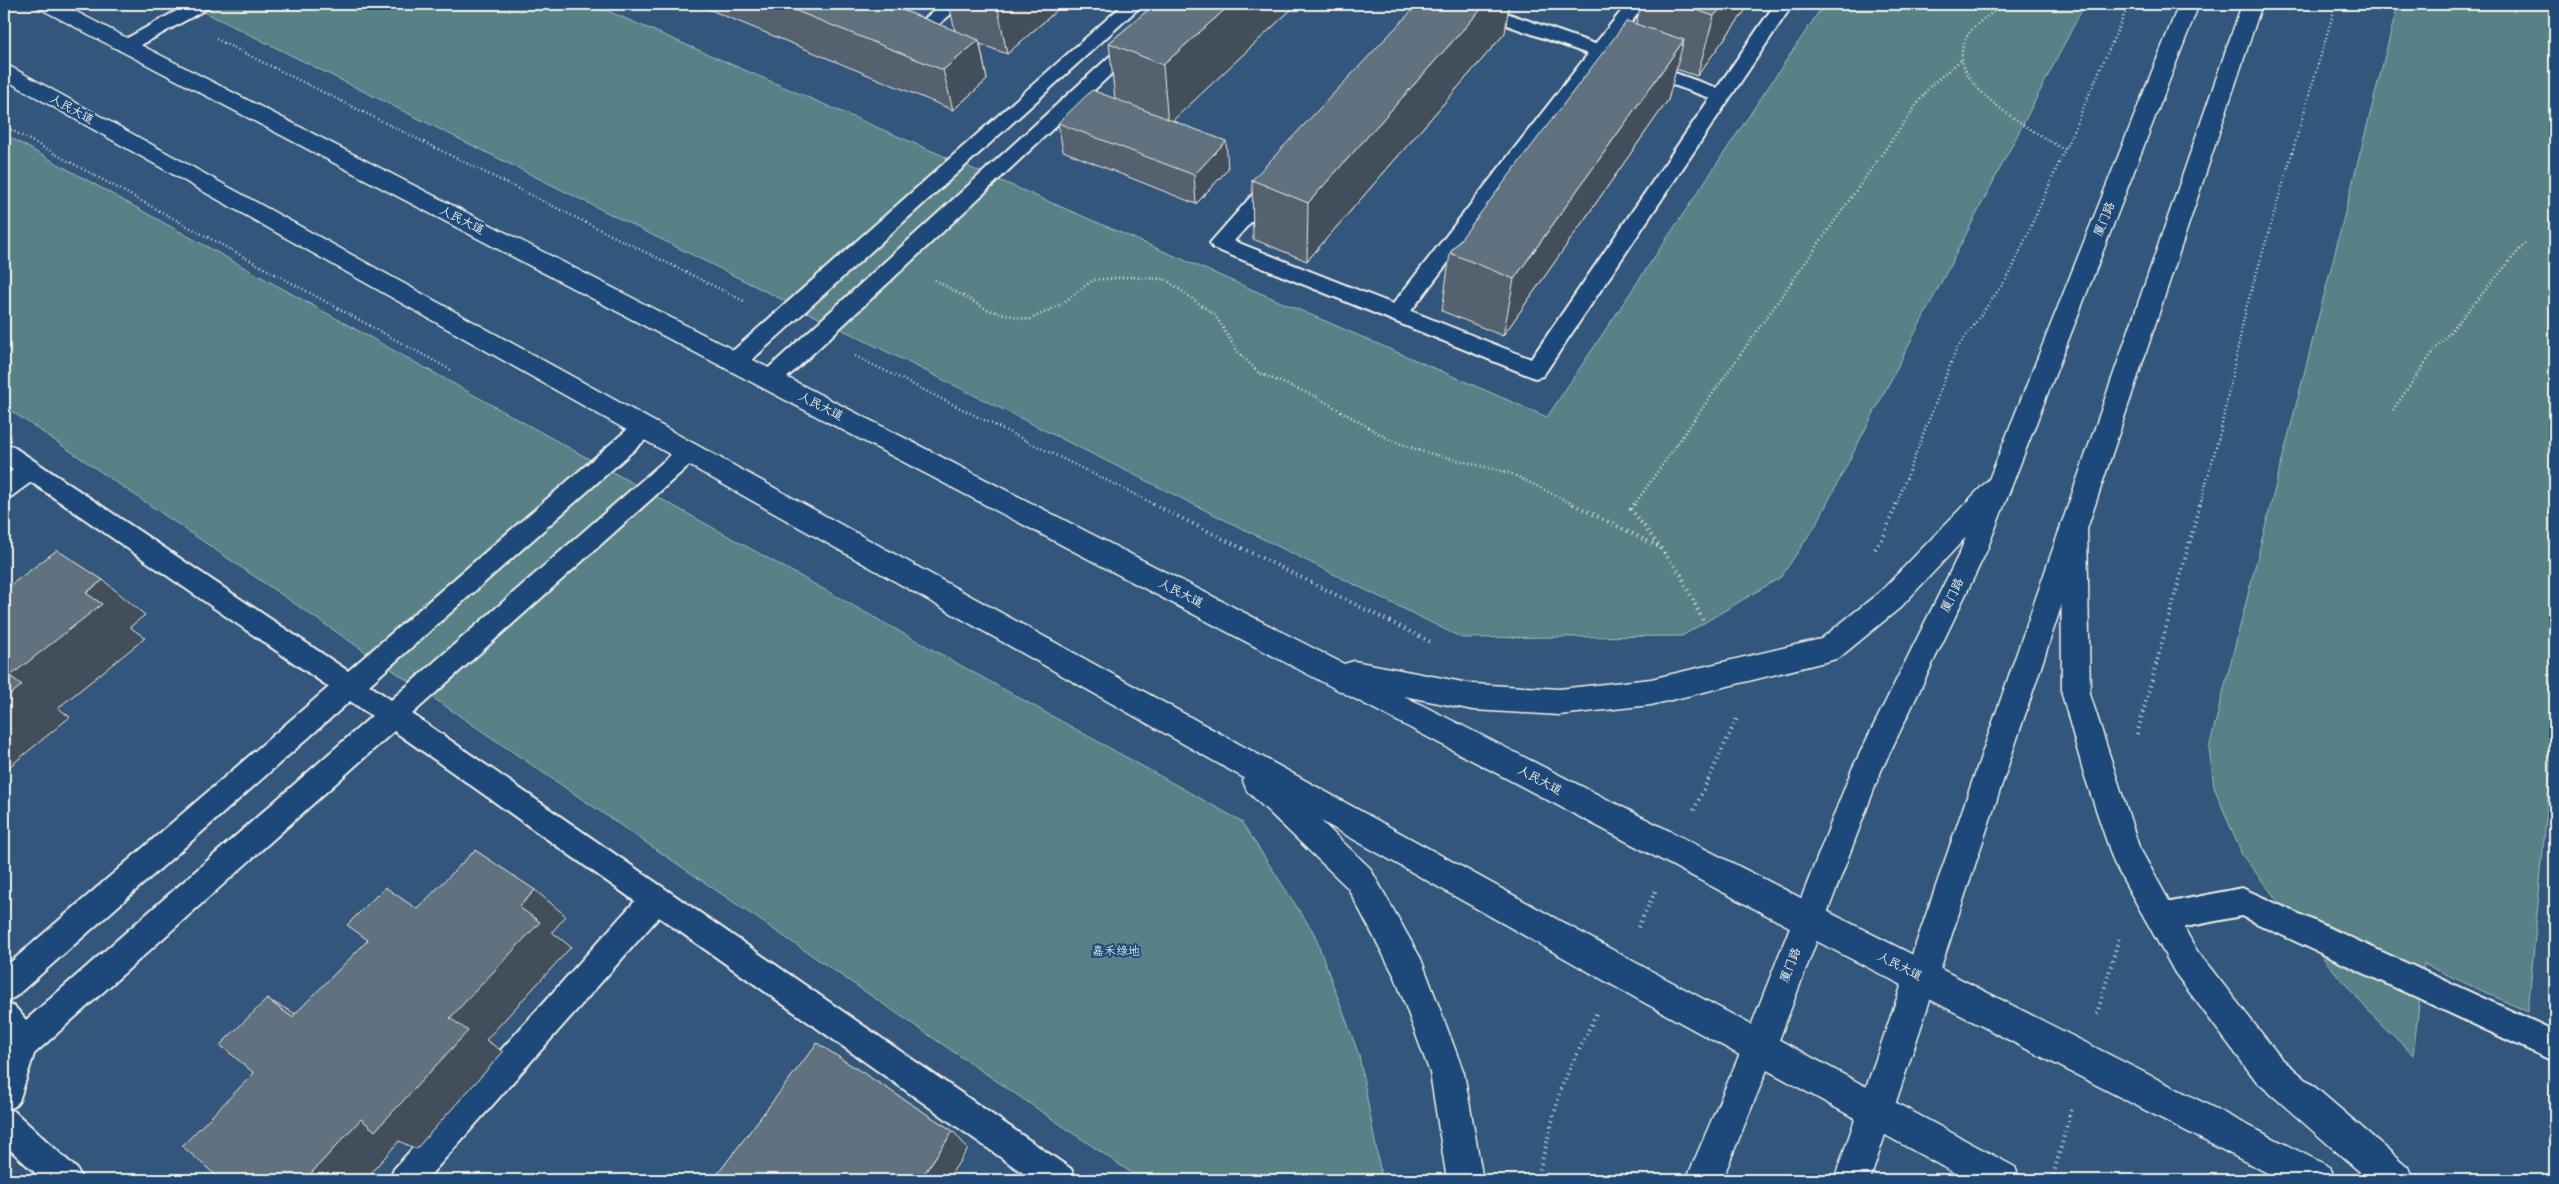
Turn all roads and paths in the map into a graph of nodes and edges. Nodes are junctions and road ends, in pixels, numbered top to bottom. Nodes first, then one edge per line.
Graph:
1 (46, 4) edge
2 (202, 4) edge
3 (954, 4) edge
4 (1134, 4) edge
5 (1178, 4) edge
6 (1465, 4) edge
7 (1636, 4) edge
8 (1784, 4) edge
9 (2008, 4) edge
10 (2129, 4) edge
11 (2189, 4) edge
12 (2252, 4) edge
13 (2336, 4) edge
14 (175, 18) junction
15 (925, 27) edge
16 (126, 46) junction
17 (1599, 52) junction
18 (1961, 60) junction
19 (4, 71) edge
20 (1722, 96) junction
21 (4, 126) edge
22 (2064, 150) junction
23 (1287, 168) edge
24 (2526, 242) dead end
25 (899, 261) junction
26 (1397, 314) junction
27 (782, 320) junction
28 (817, 337) junction
29 (735, 362) junction
30 (455, 372) dead end
31 (770, 380) junction
32 (2393, 410) dead end
33 (644, 428) junction
34 (4, 452) edge
35 (688, 452) junction
36 (31, 470) junction
37 (1998, 486) junction
38 (4, 489) edge
39 (2074, 524) junction
40 (1659, 547) junction
41 (1873, 551) dead end
42 (1704, 623) dead end
43 (1431, 643) dead end
44 (1784, 660) junction
45 (1320, 666) junction
46 (348, 686) junction
47 (392, 715) junction
48 (2135, 740) dead end
49 (1232, 756) junction
50 (1675, 851) junction
51 (656, 899) junction
52 (2161, 918) junction
53 (1808, 920) junction
54 (1617, 970) junction
55 (1921, 976) junction
56 (4, 987) edge
57 (4, 1018) edge
58 (21, 1045) junction
59 (2555, 1047) edge
60 (1759, 1048) junction
61 (4, 1095) edge
62 (1876, 1111) junction
63 (4, 1123) edge
64 (66, 1180) edge
65 (405, 1180) edge
66 (1060, 1180) edge
67 (1465, 1180) edge
68 (1538, 1180) edge
69 (1704, 1180) edge
70 (1852, 1180) edge
71 (2002, 1180) edge
72 (2317, 1180) edge
73 (2395, 1180) edge

1 - 16 main road, 人民大道
2 - 14 lane
3 - 15 lane
4 - 27 lane
5 - 25 lane
6 - 17 lane
7 - 17 lane
8 - 20 lane
9 - 18 path
10 - 22 path
11 - 37 main road, 厦门路
12 - 39 main road
13 - 48 path
14 - 16 lane
14 - 27 path
16 - 29 main road, 人民大道
17 - 20 lane
17 - 26 lane
18 - 22 path
18 - 40 path
19 - 33 main road, 人民大道
20 - 26 lane
21 - 30 path
22 - 41 path
23 - 26 lane
24 - 32 path
25 - 28 lane
25 - 40 path
27 - 29 lane
28 - 31 lane
28 - 43 path
29 - 31 main road, 人民大道
31 - 45 main road, 人民大道
33 - 35 main road, 人民大道
33 - 46 lane
34 - 36 lane
35 - 47 lane
35 - 49 main road, 人民大道
36 - 38 lane
36 - 46 lane
37 - 44 main road
37 - 53 main road, 厦门路
39 - 52 main road
39 - 55 main road
40 - 42 path
44 - 45 main road
44 - 50 path
45 - 50 main road, 人民大道
46 - 47 lane
46 - 56 lane
47 - 51 lane
47 - 58 lane
49 - 54 main road, 人民大道
49 - 67 main road
50 - 53 main road, 人民大道
50 - 54 path
51 - 65 lane
51 - 66 lane
52 - 59 lane
52 - 73 main road
53 - 55 main road, 人民大道
53 - 60 main road, 厦门路
54 - 60 main road, 人民大道
54 - 68 path
55 - 62 main road
55 - 72 main road, 人民大道
57 - 58 lane
58 - 61 lane
60 - 62 main road, 人民大道
60 - 69 main road, 厦门路
62 - 70 main road
62 - 71 main road, 人民大道
63 - 64 lane

